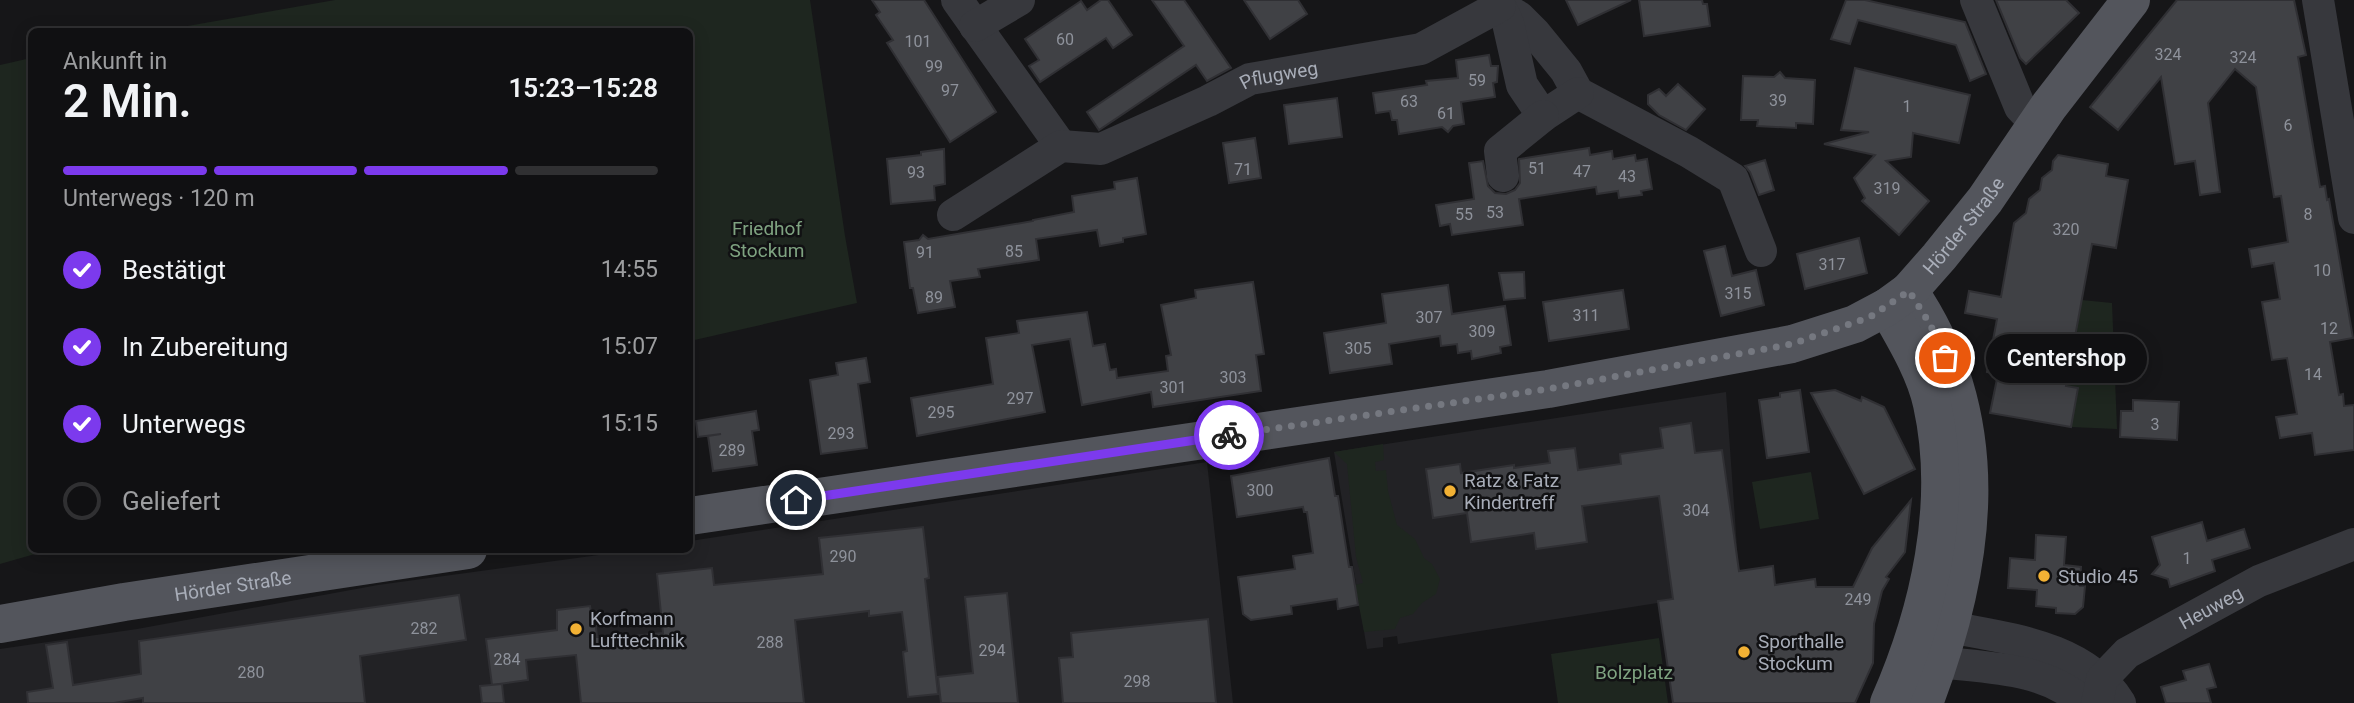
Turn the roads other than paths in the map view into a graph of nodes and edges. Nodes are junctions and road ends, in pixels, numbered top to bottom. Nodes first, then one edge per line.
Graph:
1 (957, 0) edge
2 (1019, 0) edge
3 (1976, 0) edge
4 (2131, 0) edge
5 (2318, 0) edge
6 (1498, 3) edge
7 (975, 26) junction
8 (1578, 93) junction
9 (1543, 116) junction
10 (2037, 125) junction
11 (1061, 146) junction
12 (1503, 176) dead end
13 (953, 215) dead end
14 (2354, 218) edge
15 (1761, 251) dead end
16 (1898, 299) junction
17 (693, 516) edge
18 (2354, 544) edge
19 (448, 553) edge
20 (0, 624) edge
21 (1934, 642) junction
22 (2101, 697) edge
23 (1889, 703) edge
24 (1924, 703) edge

1 - 7 street
2 - 7 street
3 - 10 street
4 - 10 main road, Hörder Straße
5 - 14 street
6 - 8 street
6 - 9 street
6 - 11 street, Pflugweg
7 - 11 street
8 - 9 street
8 - 15 street
9 - 12 street
10 - 16 main road, Hörder Straße
11 - 13 street
16 - 17 main road, Hörder Straße
16 - 21 main road
18 - 22 street, Heuweg
19 - 20 main road, Hörder Straße
21 - 22 street
21 - 23 main road
21 - 24 main road

